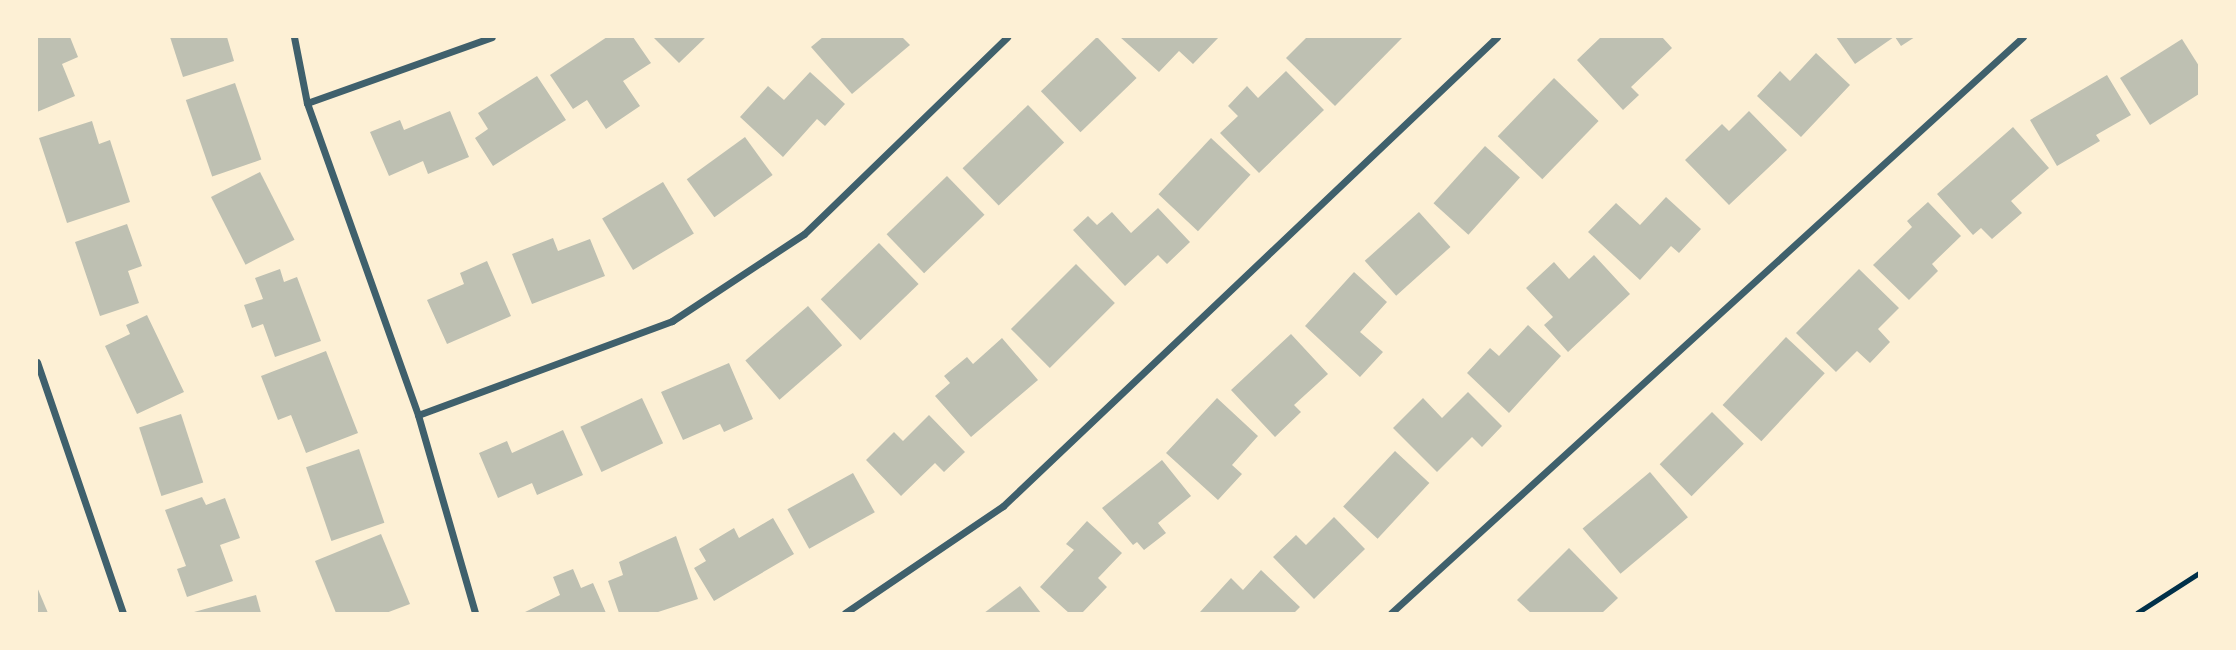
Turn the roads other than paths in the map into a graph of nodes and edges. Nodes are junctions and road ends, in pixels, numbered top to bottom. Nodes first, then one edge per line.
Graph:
1 (294, 37) edge
2 (492, 37) edge
3 (1007, 37) edge
4 (1497, 37) edge
5 (2023, 37) edge
6 (307, 103) junction
7 (37, 362) edge
8 (418, 415) junction
9 (122, 613) edge
10 (475, 613) edge
11 (845, 613) edge
12 (1391, 613) edge

1 - 6 street
2 - 6 street
3 - 8 street
4 - 11 street
5 - 12 street
6 - 8 street
7 - 9 street
8 - 10 street

